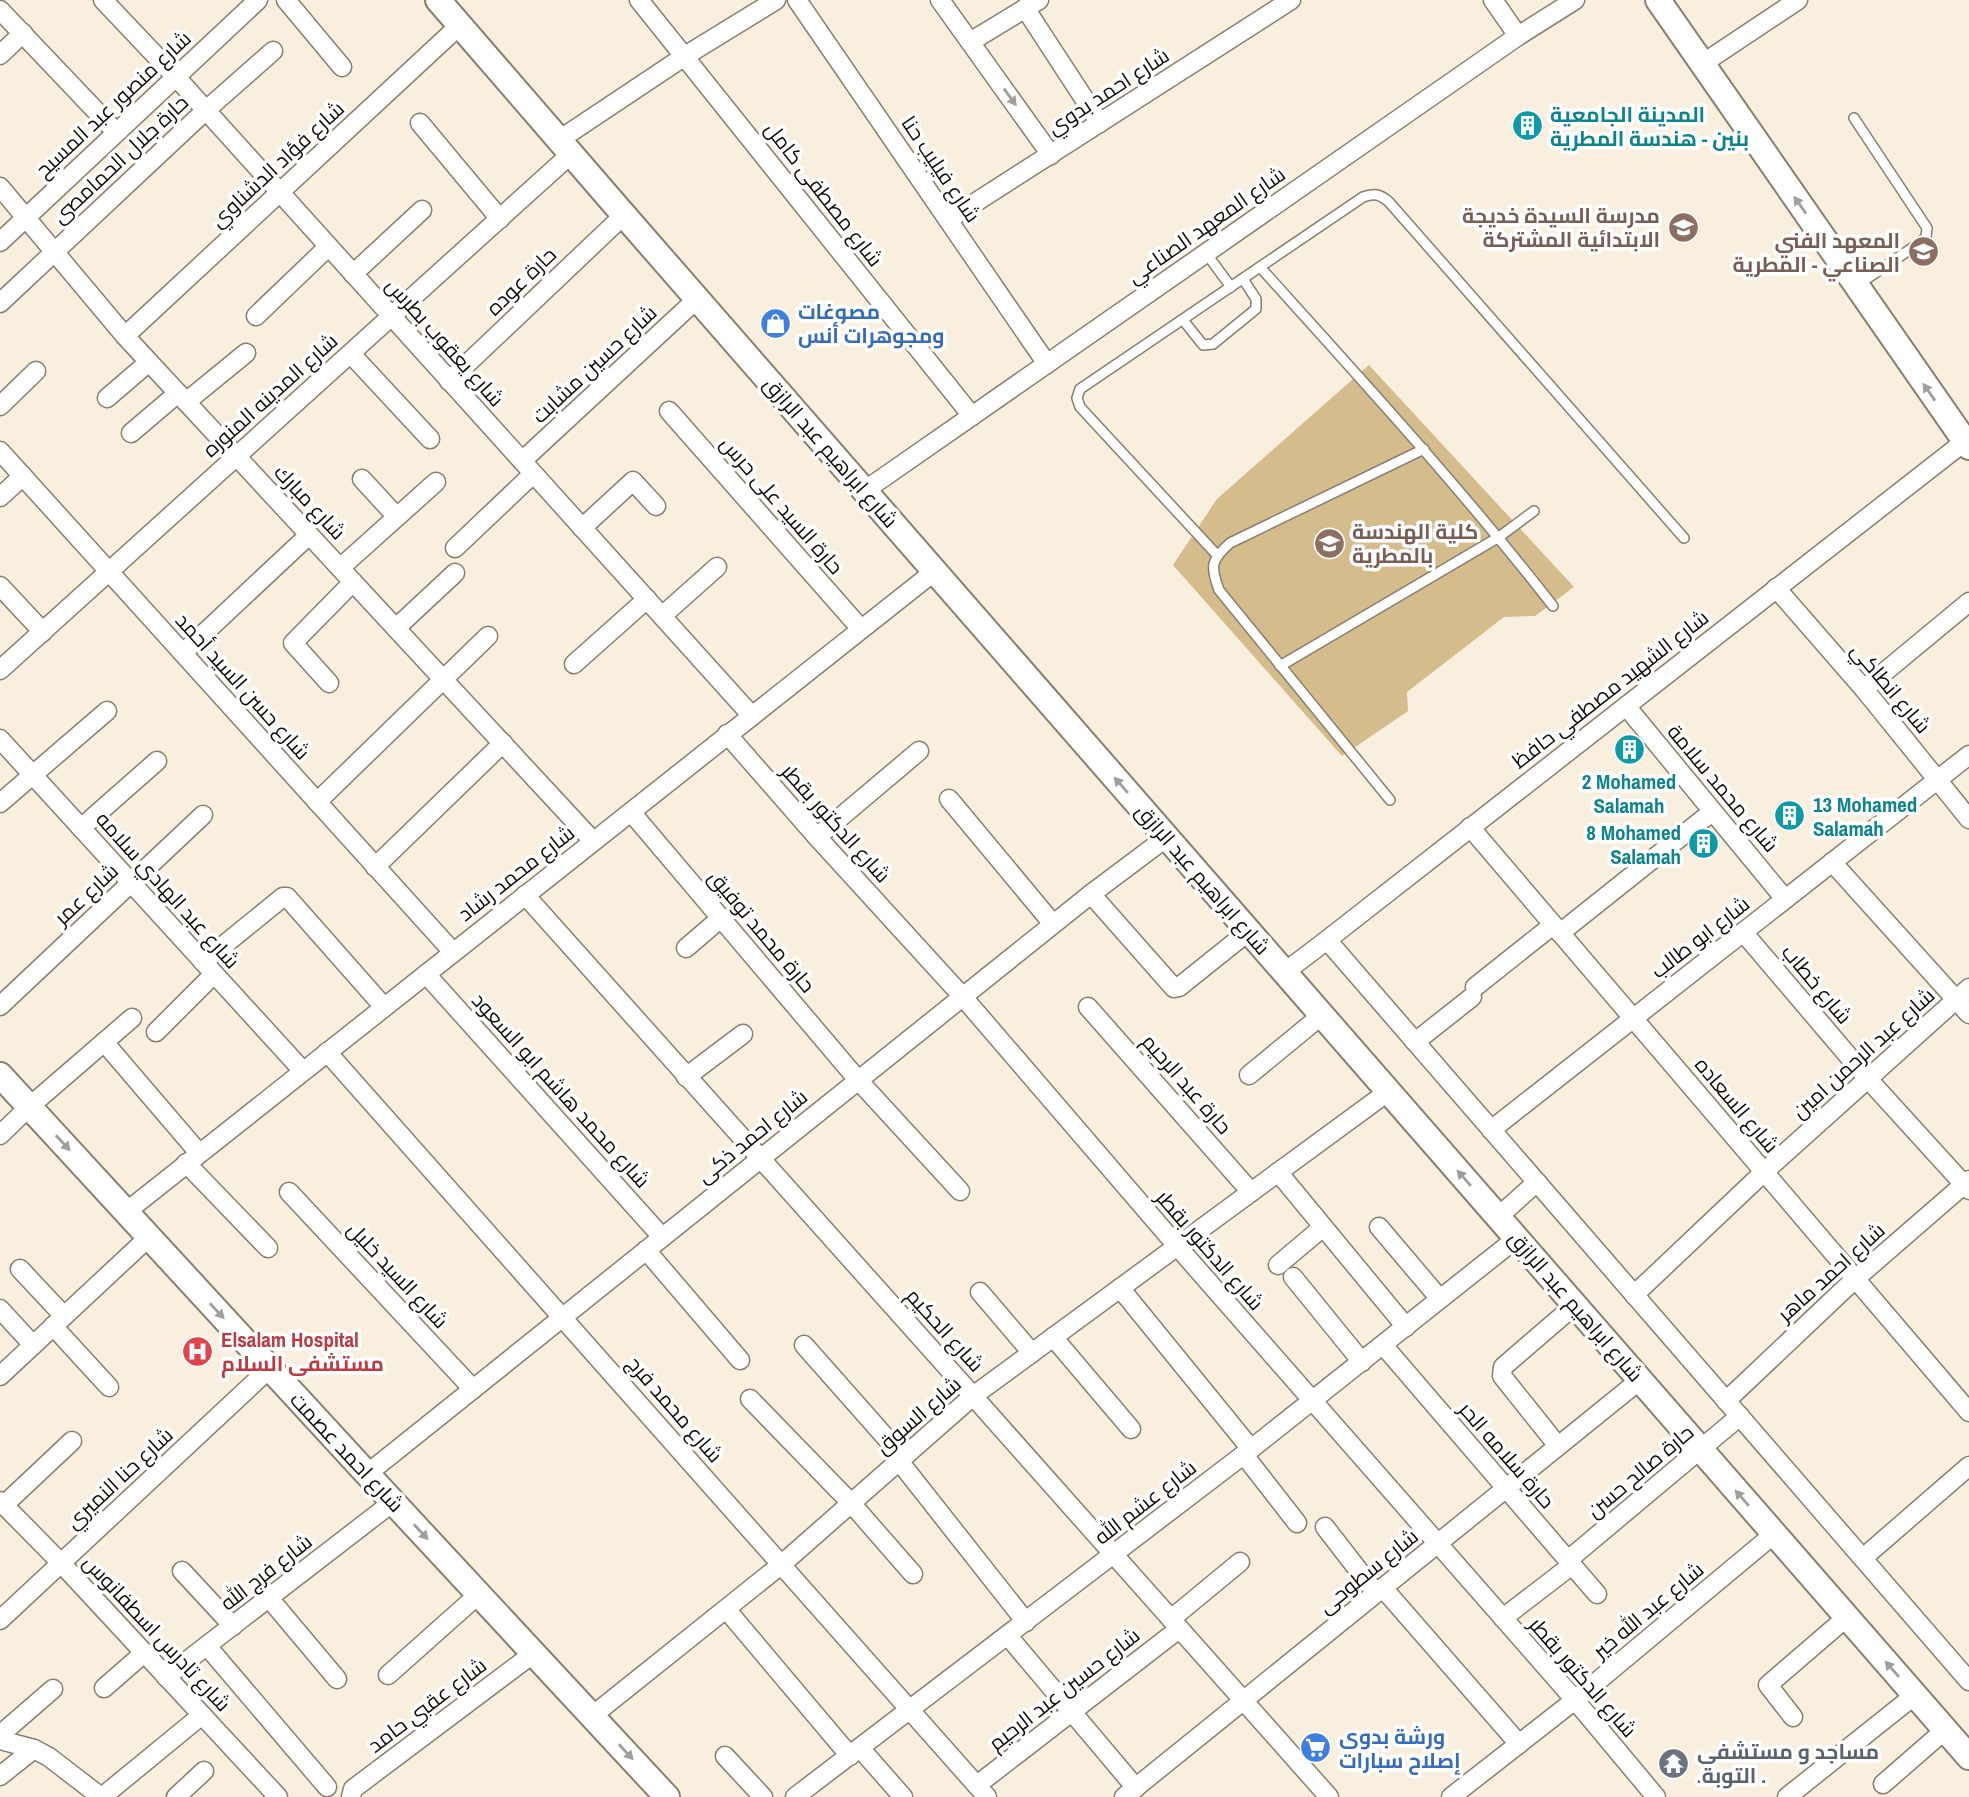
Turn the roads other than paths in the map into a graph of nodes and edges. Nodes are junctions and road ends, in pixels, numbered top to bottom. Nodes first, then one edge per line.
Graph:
1 (103, 0) edge
2 (258, 0) edge
3 (286, 0) edge
4 (439, 0) edge
5 (639, 0) edge
6 (776, 0) edge
7 (797, 0) edge
8 (940, 0) edge
9 (1291, 0) edge
10 (1493, 0) edge
11 (1575, 0) edge
12 (1658, 0) edge
13 (1798, 0) edge
14 (1032, 4) edge
15 (0, 10) edge
16 (460, 25) junction
17 (23, 33) junction
18 (1518, 36) junction
19 (970, 41) junction
20 (273, 51) dead end
21 (0, 55) edge
22 (685, 56) junction
23 (1702, 64) junction
24 (342, 67) dead end
25 (176, 77) junction
26 (205, 111) junction
27 (1854, 118) dead end
28 (420, 123) dead end
29 (1100, 123) junction
30 (116, 132) junction
31 (565, 147) junction
32 (1051, 155) junction
33 (0, 187) edge
34 (279, 193) junction
35 (422, 210) dead end
36 (624, 215) junction
37 (26, 217) junction
38 (500, 219) junction
39 (948, 220) junction
40 (0, 242) edge
41 (328, 247) junction
42 (55, 252) junction
43 (1206, 253) junction
44 (1260, 267) junction
45 (353, 274) junction
46 (1243, 279) junction
47 (1856, 286) junction
48 (1231, 287) junction
49 (697, 299) junction
50 (0, 303) edge
51 (257, 316) dead end
52 (391, 317) junction
53 (1183, 320) junction
54 (125, 336) junction
55 (246, 353) dead end
56 (351, 354) junction
57 (149, 362) junction
58 (1047, 364) junction
59 (36, 371) dead end
60 (449, 381) junction
61 (107, 398) dead end
62 (182, 398) junction
63 (0, 406) edge
64 (670, 411) dead end
65 (972, 416) junction
66 (131, 433) dead end
67 (429, 439) dead end
68 (1967, 441) edge
69 (1424, 449) junction
70 (0, 451) edge
71 (237, 456) junction
72 (528, 467) junction
73 (23, 476) junction
74 (362, 479) dead end
75 (436, 482) dead end
76 (864, 491) junction
77 (0, 497) edge
78 (656, 506) dead end
79 (1534, 511) dead end
80 (397, 517) junction
81 (582, 528) junction
82 (309, 535) junction
83 (1499, 537) junction
84 (1684, 538) dead end
85 (456, 548) dead end
86 (1217, 555) junction
87 (717, 566) dead end
88 (340, 568) junction
89 (935, 571) junction
90 (109, 572) junction
91 (455, 573) dead end
92 (353, 582) junction
93 (0, 586) edge
94 (1776, 589) junction
95 (647, 600) junction
96 (1969, 602) edge
97 (1553, 606) dead end
98 (662, 616) junction
99 (396, 628) junction
100 (861, 629) junction
101 (43, 632) junction
102 (488, 636) dead end
103 (183, 653) junction
104 (574, 664) dead end
105 (1280, 666) junction
106 (0, 670) edge
107 (443, 679) junction
108 (329, 683) dead end
109 (1864, 689) junction
110 (1626, 706) junction
111 (107, 711) dead end
112 (752, 716) junction
113 (727, 734) junction
114 (0, 739) edge
115 (502, 743) junction
116 (919, 751) dead end
117 (1969, 755) edge
118 (157, 761) dead end
119 (33, 775) junction
120 (1937, 780) junction
121 (949, 799) dead end
122 (1390, 800) dead end
123 (317, 802) junction
124 (0, 803) edge
125 (631, 812) junction
126 (1713, 812) junction
127 (203, 816) dead end
128 (1969, 819) edge
129 (1470, 827) junction
130 (81, 828) junction
131 (817, 837) junction
132 (1167, 837) junction
133 (593, 841) junction
134 (1832, 862) junction
135 (375, 867) junction
136 (131, 883) junction
137 (1091, 894) junction
138 (525, 895) junction
139 (1785, 899) junction
140 (721, 918) junction
141 (1054, 924) junction
142 (1556, 929) junction
143 (1249, 931) junction
144 (1743, 932) junction
145 (1327, 940) junction
146 (686, 948) dead end
147 (453, 953) junction
148 (209, 968) junction
149 (1284, 972) junction
150 (426, 974) junction
151 (1963, 994) edge
152 (963, 997) junction
153 (0, 1006) edge
154 (1088, 1006) dead end
155 (384, 1007) junction
156 (1969, 1014) edge
157 (1322, 1015) junction
158 (132, 1018) dead end
159 (1633, 1018) junction
160 (156, 1032) dead end
161 (743, 1034) dead end
162 (104, 1042) junction
163 (1415, 1042) junction
164 (327, 1052) junction
165 (303, 1071) junction
166 (0, 1075) edge
167 (1249, 1075) dead end
168 (686, 1077) junction
169 (1868, 1079) junction
170 (858, 1080) junction
171 (1389, 1091) junction
172 (29, 1107) junction
173 (1491, 1130) junction
174 (0, 1135) edge
175 (193, 1158) junction
176 (760, 1159) junction
177 (1278, 1172) junction
178 (1764, 1172) junction
179 (1536, 1182) junction
180 (1967, 1184) edge
181 (960, 1191) dead end
182 (289, 1192) dead end
183 (1251, 1192) junction
184 (126, 1212) junction
185 (1498, 1217) junction
186 (1323, 1227) junction
187 (1379, 1227) dead end
188 (149, 1237) junction
189 (662, 1237) junction
190 (1517, 1238) junction
191 (1177, 1246) junction
192 (268, 1248) dead end
193 (646, 1250) junction
194 (1278, 1265) dead end
195 (20, 1269) dead end
196 (1293, 1278) dead end
197 (1855, 1279) junction
198 (1120, 1288) junction
199 (980, 1292) dead end
200 (1634, 1295) junction
201 (1440, 1299) junction
202 (1575, 1305) junction
203 (0, 1309) edge
204 (563, 1316) junction
205 (58, 1321) junction
206 (1406, 1327) junction
207 (1054, 1337) junction
208 (33, 1345) junction
209 (804, 1345) dead end
210 (1383, 1345) junction
211 (1032, 1353) junction
212 (740, 1360) dead end
213 (1362, 1362) junction
214 (270, 1368) junction
215 (0, 1376) edge
216 (1640, 1380) junction
217 (109, 1387) dead end
218 (473, 1388) junction
219 (973, 1396) junction
220 (750, 1399) dead end
221 (1312, 1401) junction
222 (1726, 1401) junction
223 (1969, 1412) edge
224 (1740, 1416) junction
225 (1131, 1429) dead end
226 (72, 1441) dead end
227 (1558, 1446) junction
228 (1701, 1450) junction
229 (1247, 1452) junction
230 (901, 1459) junction
231 (1969, 1466) edge
232 (367, 1474) junction
233 (1506, 1488) junction
234 (393, 1502) junction
235 (2, 1503) edge
236 (852, 1503) junction
237 (1297, 1522) dead end
238 (1325, 1527) dead end
239 (1774, 1534) junction
240 (1437, 1543) junction
241 (1114, 1555) junction
242 (1863, 1558) junction
243 (1240, 1562) dead end
244 (61, 1563) junction
245 (1570, 1563) junction
246 (782, 1564) junction
247 (182, 1570) dead end
248 (913, 1574) dead end
249 (1379, 1591) junction
250 (479, 1594) junction
251 (1597, 1594) dead end
252 (269, 1598) junction
253 (726, 1609) junction
254 (1847, 1617) junction
255 (1503, 1618) junction
256 (0, 1620) edge
257 (1026, 1622) junction
258 (1175, 1624) junction
259 (233, 1626) junction
260 (1008, 1636) junction
261 (207, 1646) junction
262 (144, 1653) junction
263 (534, 1653) junction
264 (387, 1675) dead end
265 (166, 1677) junction
266 (337, 1679) dead end
267 (1969, 1681) edge
268 (104, 1688) dead end
269 (54, 1689) dead end
270 (1915, 1695) junction
271 (1575, 1700) junction
272 (1243, 1701) junction
273 (910, 1710) junction
274 (1072, 1712) junction
275 (202, 1715) junction
276 (592, 1716) junction
277 (1793, 1717) dead end
278 (1945, 1730) junction
279 (0, 1737) edge
280 (1519, 1744) junction
281 (34, 1749) junction
282 (855, 1752) junction
283 (725, 1755) dead end
284 (1969, 1758) edge
285 (204, 1770) dead end
286 (0, 1776) edge
287 (1883, 1784) dead end
288 (327, 1787) dead end
289 (982, 1791) edge
290 (1130, 1792) edge
291 (1458, 1795) edge
292 (102, 1797) edge
293 (176, 1797) edge
294 (278, 1797) edge
295 (351, 1797) edge
296 (667, 1797) edge
297 (763, 1797) edge
298 (796, 1797) edge
299 (903, 1797) edge
300 (1329, 1797) edge
301 (1656, 1797) edge
302 (1787, 1797) edge

1 - 25 street, شارع يعقوب بطرس
2 - 25 street, شارع منصور عبد المسيح
3 - 24 street
4 - 16 main road, شارع ابراهيم عبد الرازق
5 - 22 street, شارع مصطفى كامل
6 - 22 street, شارع المدينه المنوره
7 - 39 street, شارع فيليب حنا
8 - 19 street
9 - 29 street, شارع احمد بدوي
10 - 18 street
11 - 18 street, شارع المعهد الصناعي
12 - 23 main road
13 - 23 street
14 - 19 street
14 - 29 street
15 - 17 street
16 - 31 main road, شارع ابراهيم عبد الرازق
16 - 34 street, شارع فؤاد الدشناوي
17 - 21 street
17 - 30 street
18 - 43 street, شارع المعهد الصناعي
19 -> 32 street
20 - 26 street, حارة جلال الحمامصى
22 - 31 street, شارع المدينه المنوره
22 - 65 street, شارع مصطفى كامل
47 -> 23 main road
25 - 26 street, شارع يعقوب بطرس
25 - 30 street, شارع منصور عبد المسيح
26 - 34 street, شارع يعقوب بطرس
26 - 42 street, حارة جلال الحمامصى
27 - 47 lane
28 - 38 street
29 - 32 street, شارع احمد بدوي
30 - 37 street, شارع منصور عبد المسيح
31 - 36 main road, شارع ابراهيم عبد الرازق
31 - 38 street, شارع المدينه المنوره
32 - 39 street, شارع احمد بدوي
33 - 37 street, شارع مبارك
34 - 41 street, شارع يعقوب بطرس
34 - 54 street, شارع فؤاد الدشناوي
35 - 45 street
36 - 49 main road, شارع ابراهيم عبد الرازق
36 - 60 street, حارة عوده
37 - 40 street, شارع منصور عبد المسيح
37 - 42 street, شارع مبارك
38 - 52 street, شارع المدينه المنوره
39 - 58 street, شارع فيليب حنا
41 - 45 street, شارع يعقوب بطرس
41 - 51 street
42 - 50 street, حارة جلال الحمامصى
42 - 54 street, شارع مبارك
43 - 48 lane
43 - 58 street, شارع المعهد الصناعي
44 - 46 lane
44 - 69 lane
44 - 84 lane
45 - 52 street, شارع يعقوب بطرس
46 - 48 lane
46 - 53 lane
68 -> 47 main road
48 - 53 lane
49 - 72 street, شارع حسين مشابت
49 - 76 main road, شارع ابراهيم عبد الرازق
52 - 56 street, شارع المدينه المنوره
52 - 60 street, شارع يعقوب بطرس
53 - 86 lane
54 - 57 street, شارع مبارك
55 - 62 street
56 - 67 street
56 - 71 street, شارع المدينه المنوره
57 - 61 street
57 - 62 street, شارع مبارك
58 - 65 street, شارع المعهد الصناعي
59 - 63 street
60 - 72 street, شارع يعقوب بطرس
62 - 66 street
62 - 71 street, شارع مبارك
64 - 100 street, حارة السيد على حرس
65 - 76 street, شارع المعهد الصناعي
68 - 94 street, شارع الشهيد مصطفي حافظ
69 - 83 lane
69 - 86 lane
70 - 73 street, شارع حسن السيد أحمد
71 - 82 street, شارع مبارك
71 - 90 street, شارع المدينه المنوره
72 - 81 street, شارع يعقوب بطرس
72 - 85 street, شارع حسين مشابت
73 - 77 street
73 - 90 street, شارع حسن السيد أحمد
74 - 80 street
75 - 80 street
76 - 89 main road, شارع ابراهيم عبد الرازق
78 - 81 street
79 - 83 lane
80 - 88 street
81 - 95 street, شارع يعقوب بطرس
82 - 88 street, شارع مبارك
82 - 103 street
83 - 97 lane
83 - 105 lane
86 - 105 lane
87 - 98 street
88 - 92 street, شارع مبارك
89 - 100 street, شارع محمد رشاد
132 -> 89 main road, شارع ابراهيم عبد الرازق
90 - 101 street, شارع المدينه المنوره
90 - 103 street, شارع حسن السيد أحمد
91 - 99 street
92 - 99 street, شارع مبارك
92 - 108 street
93 - 101 street
94 - 109 street, شارع انطاكي
94 - 110 street, شارع الشهيد مصطفي حافظ
95 - 98 street, شارع يعقوب بطرس
95 - 104 street
96 - 109 street
98 - 112 street, شارع يعقوب بطرس
99 - 107 street, شارع مبارك
100 - 112 street, شارع محمد رشاد
101 - 106 street, شارع المدينه المنوره
102 - 107 street
103 - 123 street, شارع حسن السيد أحمد
105 - 122 lane
107 - 115 street, شارع مبارك
107 - 123 street
109 - 120 street, شارع انطاكي
110 - 126 street, شارع محمد سلامة
110 - 129 street, شارع الشهيد مصطفي حافظ
111 - 119 street
112 - 113 street, شارع محمد رشاد
113 - 125 street, شارع محمد رشاد
113 - 131 street, شارع الدكتور بقطر
114 - 119 street, شارع عبد الهادي سلامه
115 - 133 street, شارع مبارك
115 - 135 street
116 - 131 street
117 - 120 street, شارع ابو طالب
118 - 130 street
119 - 124 street
119 - 130 street, شارع عبد الهادي سلامه
120 - 128 street, شارع انطاكي
120 - 134 street, شارع ابو طالب
121 - 141 street
123 - 135 street, شارع حسن السيد أحمد
125 - 133 street, شارع محمد رشاد
125 - 140 street, حارة محمد توفيق
126 - 139 street, شارع محمد سلامة
126 - 142 street
127 - 136 street, شارع عمر
129 - 142 street, شارع السعاده
129 - 145 street, شارع الشهيد مصطفي حافظ
130 - 136 street, شارع عبد الهادي سلامه
131 - 152 street, شارع الدكتور بقطر
132 - 137 street, شارع احمد ذكى
132 - 143 main road, شارع ابراهيم عبد الرازق
133 - 138 street, شارع محمد رشاد
134 - 139 street, شارع ابو طالب
134 - 151 street
135 - 147 street, شارع حسن السيد أحمد
136 - 148 street, شارع عبد الهادي سلامه
136 - 153 street, شارع عمر
137 - 141 street, شارع احمد ذكى
137 - 143 street
138 - 147 street, شارع محمد رشاد
138 - 168 street, شارع الحكيم
139 - 144 street, شارع ابو طالب
140 - 146 street
140 - 170 street, حارة محمد توفيق
141 - 152 street, شارع احمد ذكى
142 - 159 street, شارع السعاده
142 - 163 street
143 - 149 main road, شارع ابراهيم عبد الرازق
144 - 159 street, شارع ابو طالب
144 - 169 street, شارع خطاب
145 - 149 street, شارع الشهيد مصطفي حافظ
145 - 163 street
147 - 150 street, شارع محمد رشاد
148 - 155 street
148 - 160 street
148 - 165 street, شارع عبد الهادي سلامه
149 - 157 main road, شارع ابراهيم عبد الرازق
150 - 155 street, شارع محمد رشاد
150 - 189 street, شارع محمد هاشم ابو السعود
151 - 156 street
151 - 169 street, شارع عبد الرحمن امين
152 - 170 street, شارع احمد ذكى
152 - 191 street, شارع الدكتور بقطر
154 - 183 street, حارة عبد الرحيم
155 - 164 street, شارع محمد رشاد
157 - 167 street
157 - 171 main road, شارع ابراهيم عبد الرازق
158 - 162 street
159 - 173 street, شارع ابو طالب
159 - 178 street, شارع السعاده
161 - 168 street
162 - 172 street
162 - 175 street
163 - 173 street
164 - 165 street, شارع محمد رشاد
164 - 204 street, شارع محمد فرج
165 - 175 street, شارع محمد رشاد
166 - 172 main road, شارع احمد عصمت
168 - 176 street, شارع الحكيم
169 - 178 street, شارع عبد الرحمن امين
169 - 180 street, شارع خطاب
170 - 176 street, شارع احمد ذكى
170 - 181 street, حارة محمد توفيق
171 - 177 street, شارع السوق
185 -> 171 main road, شارع ابراهيم عبد الرازق
172 - 174 street
172 -> 184 main road, شارع احمد عصمت
173 - 179 street
175 - 184 street, شارع محمد رشاد
175 - 192 street
176 - 189 street, شارع احمد ذكى
176 - 219 street, شارع الحكيم
177 - 183 street, شارع السوق
177 - 186 street
178 - 197 street, شارع السعاده
178 - 200 street, شارع عبد الرحمن امين
179 - 185 street
179 - 200 street
180 - 197 street, شارع احمد ماهر
182 - 218 street, شارع السيد خليل
183 - 191 street, شارع السوق
184 - 188 main road, شارع احمد عصمت
185 - 190 main road, شارع ابراهيم عبد الرازق
186 - 194 street
186 - 206 street
187 - 201 street
188 - 205 street
188 -> 214 main road, شارع احمد عصمت
189 - 193 street, شارع احمد ذكى
190 - 201 street, شارع عشم الله
190 - 202 main road, شارع ابراهيم عبد الرازق
191 - 198 street, شارع السوق
191 - 221 street, شارع الدكتور بقطر
193 - 204 street, شارع احمد ذكى
193 - 212 street
195 - 205 street
196 - 213 street
197 - 222 street, شارع احمد ماهر
197 - 223 street, شارع السعاده
198 - 207 street, شارع السوق
198 - 229 street
199 - 211 street
200 - 222 street
201 - 206 street, شارع عشم الله
202 - 216 main road, شارع ابراهيم عبد الرازق
202 - 227 street
203 - 208 street
204 - 218 street, شارع احمد ذكى
204 - 246 street, شارع محمد فرج
205 - 208 street
205 - 217 street
206 - 210 street, شارع عشم الله
207 - 211 street, شارع السوق
207 - 225 street
208 - 215 street
209 - 230 street
210 - 213 street, شارع عشم الله
210 - 233 street, حارة سلامه الحر
211 - 219 street, شارع السوق
213 - 221 street, شارع عشم الله
214 - 232 main road, شارع احمد عصمت
214 - 244 street, شارع حنا النميري
216 - 227 street, شارع سطوحى
216 - 228 main road, شارع ابراهيم عبد الرازق
218 - 232 street, شارع احمد ذكى
219 - 230 street, شارع السوق
219 - 241 street, شارع الحكيم
220 - 236 street
221 - 229 street, شارع عشم الله
221 - 240 street, شارع الدكتور بقطر
222 - 224 street
224 - 228 street, حارة صالح حسن
224 - 242 street
226 - 235 street
227 - 233 street, شارع سطوحى
239 -> 228 main road, شارع ابراهيم عبد الرازق
228 - 245 street, حارة صالح حسن
229 - 237 street
229 - 241 street, شارع عشم الله
230 - 236 street, شارع السوق
230 - 257 street
231 - 242 street
232 - 234 main road, شارع احمد عصمت
233 - 240 street, شارع سطوحى
233 - 245 street, حارة سلامه الحر
234 -> 250 main road, شارع احمد عصمت
234 - 252 street, شارع فرج الله
235 - 244 street, شارع تادرس اسطفانوس
236 - 246 street, شارع السوق
236 - 248 street
238 - 249 street
239 - 254 main road, شارع ابراهيم عبد الرازق
239 - 271 street, شارع عبد الله خير
240 - 249 street, شارع سطوحى
240 - 255 street, شارع الدكتور بقطر
241 - 257 street, شارع عشم الله
241 - 258 street, شارع الحكيم
242 - 267 street
243 - 258 street, شارع حسين عبد الرحيم
244 - 256 street, شارع حنا النميري
244 - 262 street, شارع تادرس اسطفانوس
245 - 251 street, حارة سلامه الحر
245 - 255 street, حارة صالح حسن
246 - 253 street, شارع السوق
246 - 273 street, شارع محمد فرج
247 - 259 street
249 - 272 street, شارع سطوحى
249 - 280 street
250 - 263 main road, شارع احمد عصمت
250 - 264 street
252 - 259 street, شارع فرج الله
252 - 266 street
253 - 276 street, شارع السوق
253 - 282 street
270 -> 254 main road, شارع ابراهيم عبد الرازق
254 - 277 street
255 - 271 street, شارع الدكتور بقطر
257 - 260 street, شارع عشم الله
258 - 272 street, شارع الحكيم
258 - 274 street, شارع حسين عبد الرحيم
259 - 261 street, شارع فرج الله
260 - 273 street, شارع عشم الله
260 - 274 street
261 - 265 street, شارع فرج الله
261 - 288 street
262 - 265 street, شارع تادرس اسطفانوس
262 - 268 street
263 - 276 main road, شارع احمد عصمت
263 - 295 street, شارع عقبي حامد
265 - 275 street, شارع تادرس اسطفانوس
269 - 279 street
270 - 278 main road, شارع ابراهيم عبد الرازق
270 - 302 street
271 - 280 street, شارع عبد الله خير
271 - 301 street, شارع الدكتور بقطر
272 - 290 street, شارع سطوحى
272 - 300 street, شارع الحكيم
273 - 282 street, شارع عشم الله
273 - 289 street, شارع محمد فرج
274 - 289 street, شارع حسين عبد الرحيم
274 - 290 street
275 - 292 street
275 - 294 street, شارع تادرس اسطفانوس
276 -> 296 main road, شارع احمد عصمت
278 - 284 main road, شارع ابراهيم عبد الرازق
278 - 287 street
279 - 281 street
280 - 291 street, شارع عبد الله خير
281 - 286 street
281 - 292 street
282 - 298 street, شارع عشم الله
282 - 299 street
283 - 297 street
285 - 293 street

